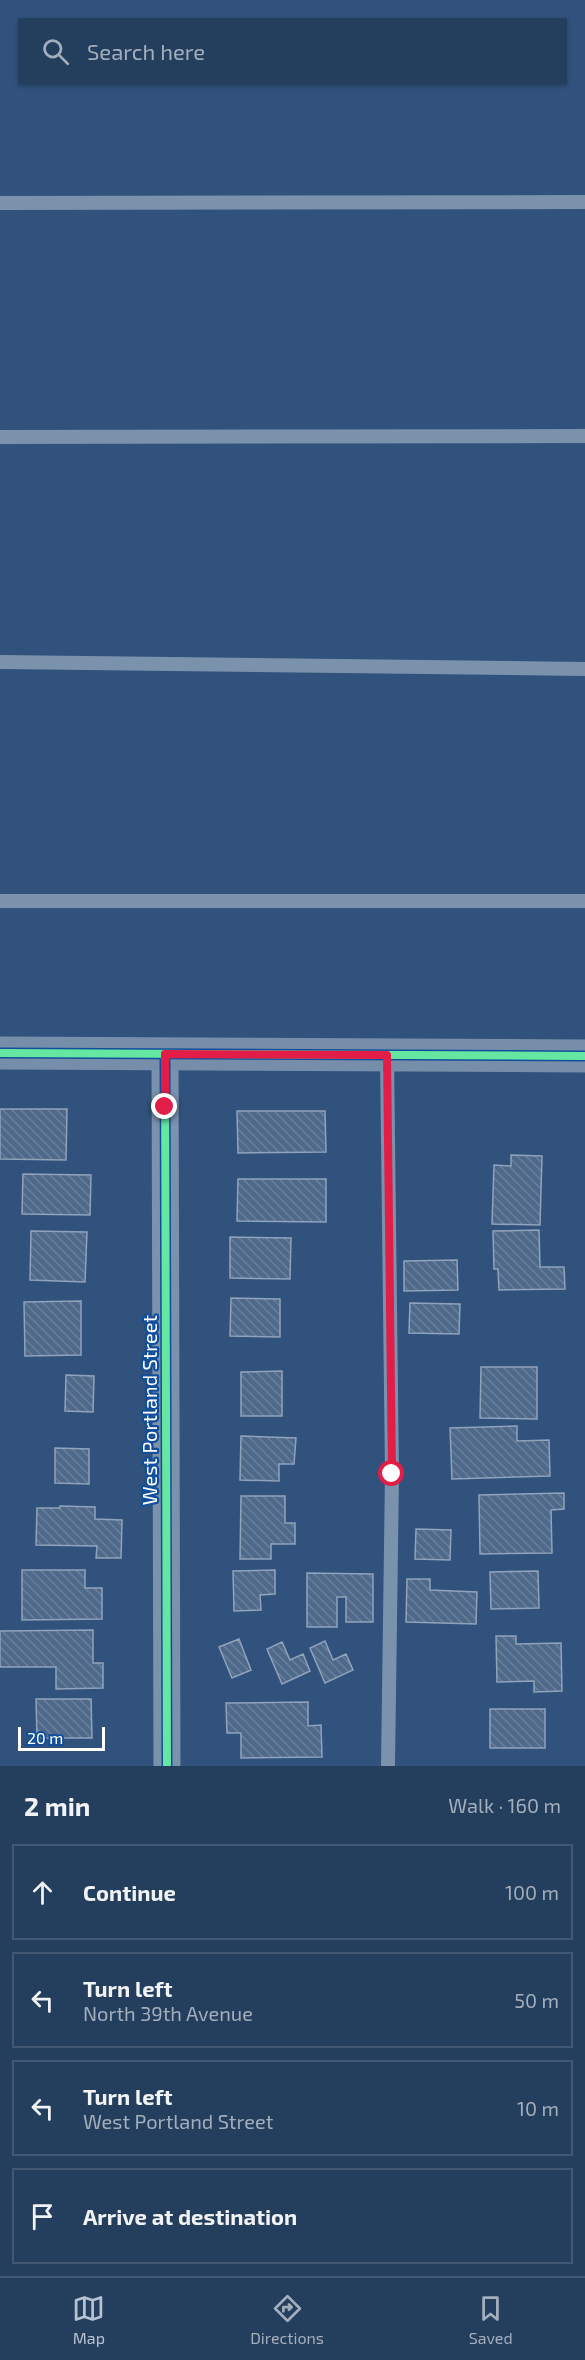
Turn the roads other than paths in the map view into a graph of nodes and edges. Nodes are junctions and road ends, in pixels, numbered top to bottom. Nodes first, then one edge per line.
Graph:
1 (585, 201) edge
2 (0, 203) edge
3 (585, 436) edge
4 (0, 437) edge
5 (0, 662) edge
6 (585, 669) edge
7 (0, 901) edge
8 (585, 902) edge
9 (0, 1053) edge
10 (165, 1054) junction
11 (387, 1055) junction
12 (585, 1056) edge
13 (167, 1766) edge
14 (388, 1766) edge

1 - 2 lane
3 - 4 lane
5 - 6 lane
7 - 8 lane
9 - 10 street
10 - 11 street
10 - 13 street, West Portland Street
11 - 12 street
11 - 14 lane

